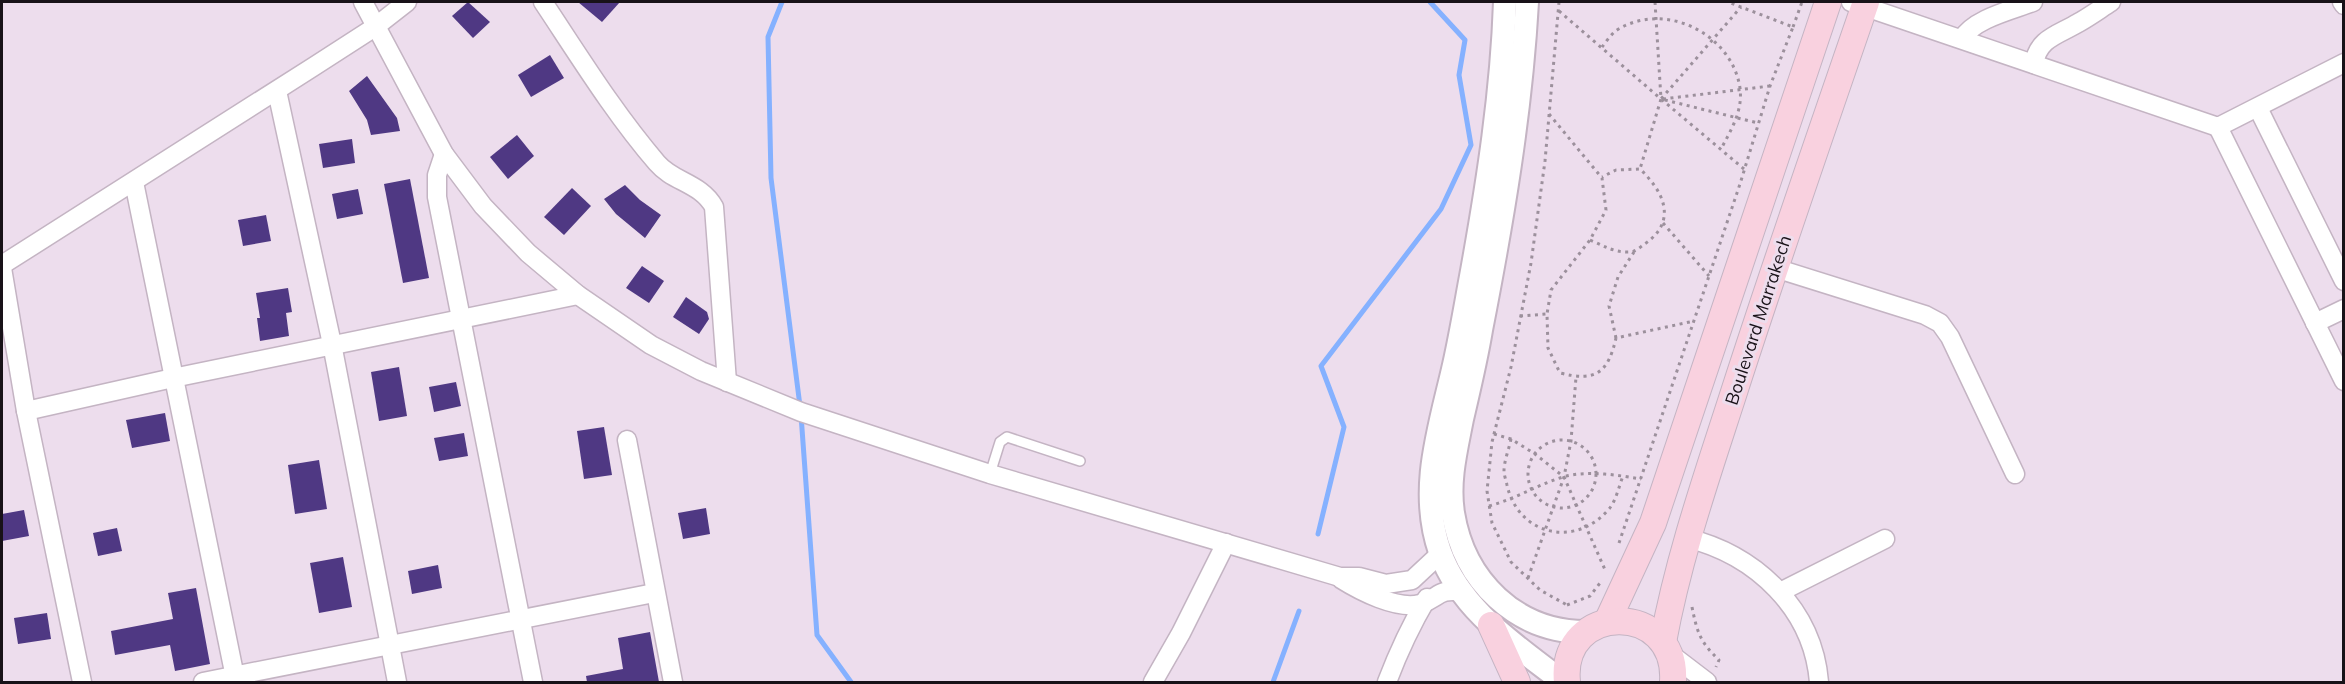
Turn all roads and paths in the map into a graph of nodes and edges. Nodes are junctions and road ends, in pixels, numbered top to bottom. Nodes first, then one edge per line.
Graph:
1 (363, 2) edge
2 (407, 2) edge
3 (543, 2) edge
4 (1505, 2) edge
5 (1527, 2) edge
6 (1559, 2) edge
7 (1655, 2) edge
8 (1728, 2) edge
9 (1802, 2) edge
10 (1828, 2) edge
11 (2033, 2) edge
12 (2111, 2) edge
13 (1861, 3) edge
14 (1741, 7) junction
15 (1559, 10) junction
16 (1656, 18) junction
17 (375, 27) junction
18 (1792, 27) junction
19 (1713, 39) junction
20 (1962, 39) junction
21 (1602, 47) junction
22 (2343, 63) edge
23 (2034, 64) junction
24 (1770, 86) junction
25 (1740, 90) junction
26 (277, 91) junction
27 (1661, 99) junction
28 (2258, 108) junction
29 (1549, 114) junction
30 (1737, 118) junction
31 (1758, 123) junction
32 (2218, 127) junction
33 (1721, 149) junction
34 (444, 154) junction
35 (1640, 169) junction
36 (1744, 169) junction
37 (1602, 178) junction
38 (134, 182) junction
39 (1663, 223) junction
40 (1590, 240) junction
41 (1634, 252) junction
42 (2, 266) edge
43 (1775, 268) junction
44 (1709, 276) junction
45 (2343, 281) edge
46 (578, 295) junction
47 (2343, 309) edge
48 (1547, 314) junction
49 (1520, 316) junction
50 (462, 319) junction
51 (1694, 321) junction
52 (2315, 323) junction
53 (1616, 338) junction
54 (332, 344) junction
55 (1576, 377) junction
56 (173, 378) junction
57 (2343, 381) edge
58 (727, 382) junction
59 (26, 411) junction
60 (1494, 434) junction
61 (627, 440) dead end
62 (1511, 440) junction
63 (1571, 441) junction
64 (1535, 454) junction
65 (1080, 461) dead end
66 (990, 474) junction
67 (1597, 474) junction
68 (2014, 474) dead end
69 (1623, 476) junction
70 (1564, 477) junction
71 (1641, 479) junction
72 (1532, 491) junction
73 (1510, 501) junction
74 (1577, 505) junction
75 (1489, 506) junction
76 (1554, 508) junction
77 (1587, 527) junction
78 (1546, 530) junction
79 (1687, 538) junction
80 (1885, 539) dead end
81 (1226, 543) junction
82 (1618, 546) dead end
83 (1441, 553) junction
84 (1615, 574) junction
85 (1340, 578) junction
86 (1415, 578) junction
87 (1528, 578) junction
88 (654, 592) junction
89 (1464, 592) junction
90 (1780, 592) junction
91 (1670, 601) junction
92 (1424, 602) junction
93 (1403, 605) junction
94 (1567, 606) junction
95 (520, 619) junction
96 (1491, 625) junction
97 (1585, 628) junction
98 (390, 646) junction
99 (1666, 648) junction
100 (1396, 658) junction
101 (1711, 677) edge
102 (235, 679) edge
103 (82, 682) edge
104 (203, 682) edge
105 (397, 682) edge
106 (532, 682) edge
107 (672, 682) edge
108 (1153, 682) edge
109 (1388, 682) edge
110 (1517, 682) edge
111 (1565, 682) edge
112 (1673, 682) edge
113 (1819, 682) edge

1 - 17 street
2 - 17 street
3 - 58 street
4 - 83 street
5 - 97 street
6 - 15 path
7 - 16 path
8 - 14 path
9 - 18 path
10 - 84 main road, Boulevard Marrakech
11 - 20 street
12 - 23 street
13 - 20 street
13 - 43 main road, Boulevard Marrakech
14 - 18 path
14 - 19 path
15 - 21 path
15 - 29 path
16 - 19 path
16 - 21 path
16 - 27 path
17 - 26 street
17 - 34 street
18 - 24 path
19 - 25 path
19 - 27 path
20 - 23 street
21 - 27 path
22 - 28 street
23 - 32 street
24 - 25 path
24 - 31 path
25 - 27 path
25 - 30 path
26 - 38 street
26 - 54 street
27 - 30 path
27 - 33 path
27 - 35 path
28 - 32 street
28 - 45 street
29 - 37 path
29 - 49 path
30 - 31 path
30 - 33 path
31 - 36 path
32 - 52 street
33 - 36 path
34 - 46 street
34 - 50 street
35 - 37 path
35 - 39 path
36 - 44 path
37 - 40 path
38 - 42 street
38 - 56 street
39 - 41 path
39 - 44 path
40 - 41 path
40 - 48 path
41 - 53 path
42 - 59 street
43 - 68 street
43 - 79 main road, Boulevard Marrakech
44 - 51 path
46 - 50 street
46 - 58 street
47 - 52 street
48 - 49 path
48 - 55 path
49 - 60 path
50 - 54 street
50 - 95 street
51 - 53 path
51 - 71 path
52 - 57 street
53 - 55 path
54 - 56 street
54 - 98 street
55 - 63 path
56 - 59 street
56 - 102 street
58 - 66 street
59 - 103 street
60 - 62 path
60 - 75 path
61 - 88 street
62 - 64 path
62 - 73 path
63 - 64 path
63 - 67 path
63 - 70 path
64 - 70 path
64 - 72 path
65 - 66 lane
66 - 81 street
67 - 69 path
67 - 70 path
67 - 74 path
69 - 71 path
69 - 77 path
70 - 72 path
70 - 74 path
70 - 76 path
71 - 82 path
72 - 73 path
72 - 76 path
73 - 75 path
73 - 78 path
74 - 76 path
74 - 77 path
75 - 87 path
76 - 78 path
77 - 78 path
77 - 84 path
78 - 87 path
79 - 90 street
79 - 91 main road, Boulevard Marrakech
80 - 90 street
81 - 85 street
81 - 108 street
83 - 86 street
83 - 89 street
84 - 94 path
84 - 97 main road, Boulevard Marrakech
85 - 86 street
85 - 93 street
86 - 92 street
86 - 93 street
87 - 94 path
88 - 95 street
88 - 107 street
89 - 92 street
89 - 96 street
90 - 113 street
91 - 99 main road, Boulevard Marrakech
91 - 101 path
92 - 93 street
92 - 100 street
93 - 100 street
94 - 97 path
95 - 98 street
95 - 106 street
96 - 110 main road
96 - 111 street
97 - 99 main road
97 - 111 main road, Boulevard Marrakech
98 - 102 street
98 - 105 street
99 - 101 street
99 - 112 main road, Boulevard Marrakech
100 - 109 street
102 - 104 street

